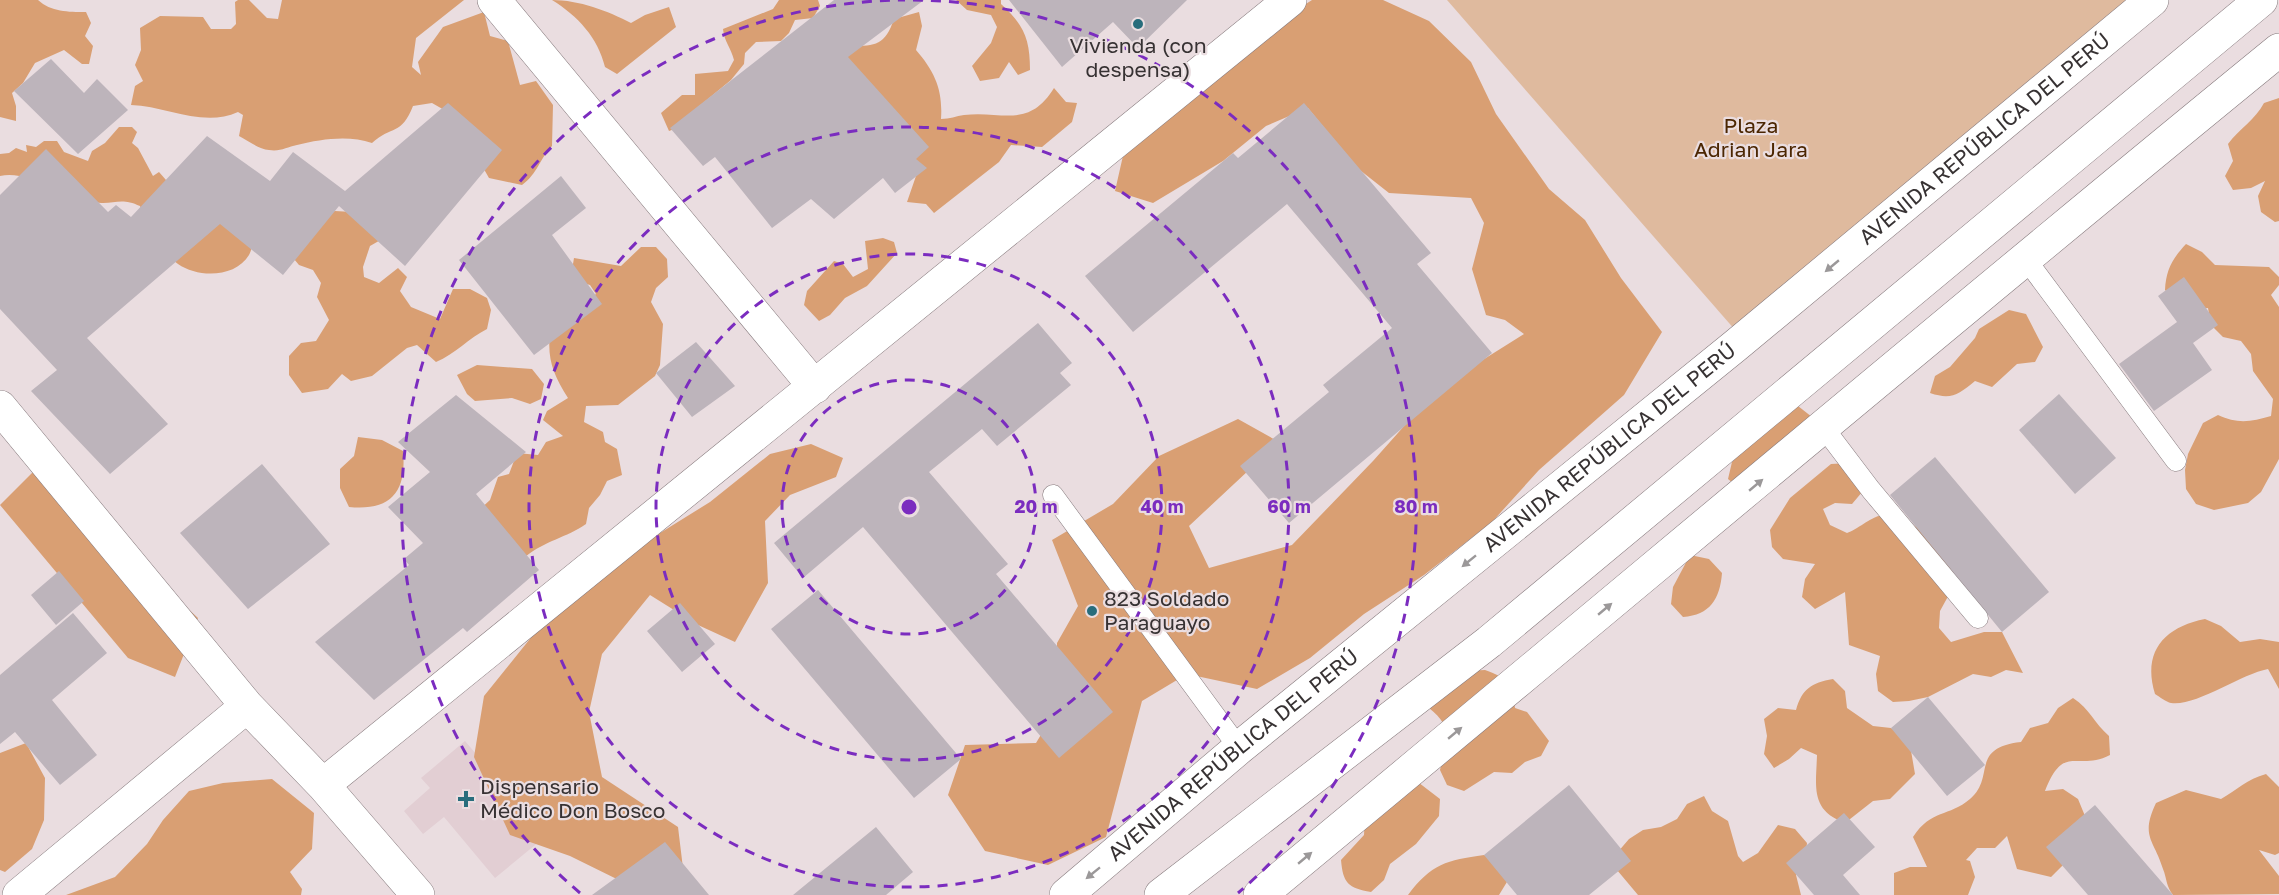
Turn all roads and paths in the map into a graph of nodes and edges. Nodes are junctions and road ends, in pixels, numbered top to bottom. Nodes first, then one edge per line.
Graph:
1 (494, 0) edge
2 (1290, 0) edge
3 (2152, 0) edge
4 (2261, 0) edge
5 (2279, 50) edge
6 (2025, 258) junction
7 (815, 387) junction
8 (0, 407) edge
9 (1824, 428) junction
10 (2176, 461) dead end
11 (1053, 495) dead end
12 (1978, 618) dead end
13 (248, 706) junction
14 (1239, 748) junction
15 (323, 785) junction
16 (19, 895) edge
17 (418, 895) edge
18 (1066, 895) edge
19 (1161, 895) edge
20 (1260, 895) edge

1 - 7 main road
2 - 7 main road
3 -> 14 main road, AVENIDA REPÚBLICA DEL PERÚ
4 - 19 main road
5 - 6 main road
6 - 9 main road
6 - 10 lane
7 - 15 main road
8 - 13 main road
9 - 12 lane
20 -> 9 main road
11 - 14 lane
13 - 15 main road
13 - 16 main road
14 -> 18 main road, AVENIDA REPÚBLICA DEL PERÚ
15 - 17 main road

